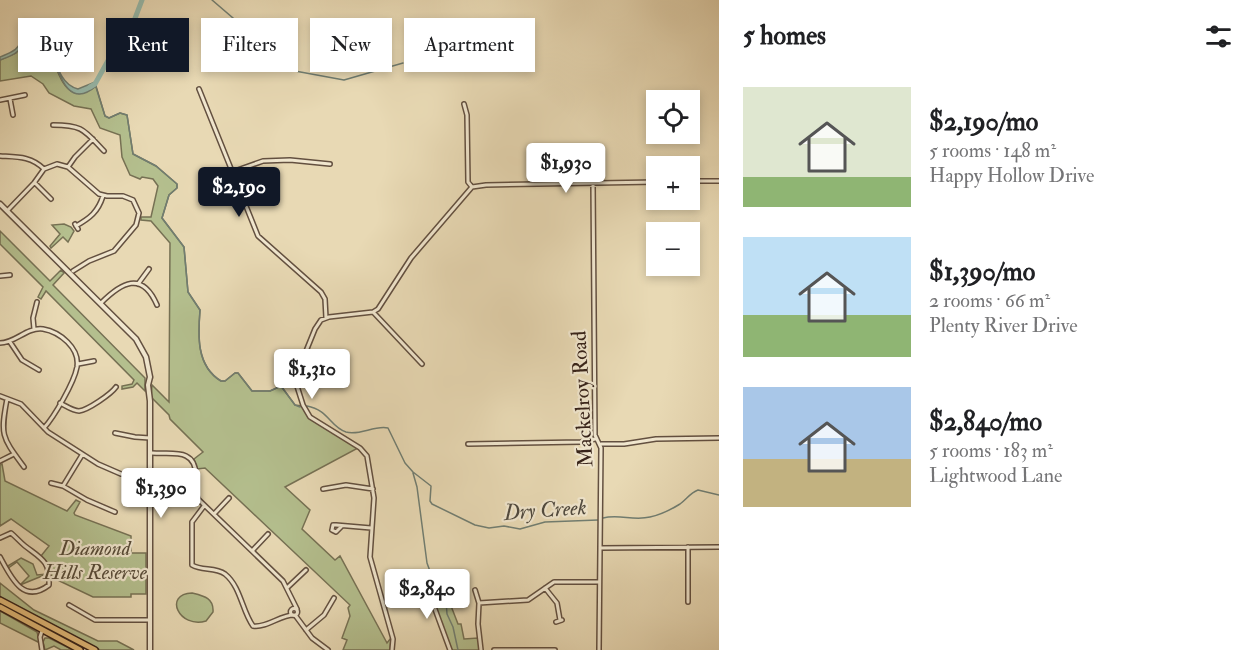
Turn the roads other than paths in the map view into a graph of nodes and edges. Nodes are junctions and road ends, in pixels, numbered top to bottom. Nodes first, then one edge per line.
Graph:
1 (199, 89) dead end
2 (25, 95) dead end
3 (10, 99) junction
4 (0, 100) edge
5 (464, 104) dead end
6 (13, 115) dead end
7 (53, 125) dead end
8 (93, 139) junction
9 (104, 151) dead end
10 (0, 156) edge
11 (330, 164) dead end
12 (69, 167) junction
13 (44, 169) junction
14 (232, 172) junction
15 (700, 181) edge
16 (719, 181) edge
17 (646, 182) edge
18 (34, 183) junction
19 (593, 183) junction
20 (472, 187) junction
21 (103, 196) junction
22 (51, 199) dead end
23 (0, 204) edge
24 (8, 210) junction
25 (76, 226) dead end
26 (149, 269) dead end
27 (72, 274) junction
28 (10, 275) dead end
29 (0, 276) edge
30 (138, 284) junction
31 (37, 302) dead end
32 (101, 304) junction
33 (157, 305) dead end
34 (373, 312) junction
35 (326, 318) junction
36 (33, 329) junction
37 (10, 342) junction
38 (0, 343) edge
39 (94, 361) dead end
40 (77, 364) junction
41 (422, 364) dead end
42 (39, 370) dead end
43 (116, 387) dead end
44 (0, 396) edge
45 (8, 398) junction
46 (60, 403) junction
47 (44, 428) junction
48 (115, 432) dead end
49 (150, 438) junction
50 (595, 438) junction
51 (719, 438) edge
52 (468, 444) dead end
53 (601, 444) junction
54 (14, 454) junction
55 (151, 454) junction
56 (82, 455) junction
57 (0, 461) edge
58 (24, 467) dead end
59 (150, 476) junction
60 (51, 483) dead end
61 (63, 486) junction
62 (323, 489) dead end
63 (373, 489) junction
64 (229, 498) dead end
65 (204, 506) junction
66 (116, 512) dead end
67 (213, 514) junction
68 (343, 526) dead end
69 (371, 528) junction
70 (268, 534) dead end
71 (0, 538) edge
72 (688, 547) junction
73 (719, 547) edge
74 (600, 548) junction
75 (252, 551) junction
76 (0, 557) edge
77 (306, 570) dead end
78 (425, 582) dead end
79 (599, 582) junction
80 (287, 588) junction
81 (545, 588) junction
82 (475, 590) dead end
83 (334, 598) dead end
84 (0, 600) edge
85 (688, 602) dead end
86 (479, 603) junction
87 (69, 605) dead end
88 (0, 607) edge
89 (295, 612) junction
90 (150, 620) junction
91 (559, 621) dead end
92 (45, 630) junction
93 (306, 630) junction
94 (150, 649) edge
95 (556, 649) edge
96 (42, 650) edge
97 (80, 650) edge
98 (95, 650) edge
99 (328, 650) edge
100 (392, 650) edge
101 (450, 650) edge
102 (481, 650) edge
103 (494, 650) edge
104 (599, 650) edge

1 - 14 street
2 - 3 street
3 - 4 street
3 - 6 street
5 - 20 street
7 - 8 street
8 - 9 street
8 - 12 street
10 - 13 street
11 - 14 street
12 - 13 street
12 - 21 street
13 - 18 street
14 - 35 street
15 - 16 street
17 - 19 street
18 - 22 street
18 - 24 street
19 - 20 street
19 - 50 street, Mackelroy Road
20 - 34 street
21 - 25 street
21 - 27 street
23 - 24 street
24 - 27 street
26 - 30 street
27 - 32 street
28 - 29 street
30 - 32 street
30 - 33 street
31 - 36 street
32 - 49 street
34 - 35 street
34 - 41 street
35 - 63 street
36 - 37 street
36 - 40 street
37 - 38 street
37 - 42 street
39 - 40 street
40 - 46 street
43 - 46 street
44 - 45 street
45 - 47 street
45 - 54 street
46 - 47 street
47 - 56 street
48 - 49 street
49 - 55 street
50 - 52 street
50 - 53 street, Mackelroy Road
51 - 53 street
53 - 74 street, Mackelroy Road
54 - 57 street
54 - 58 street
55 - 59 street
55 - 65 street
56 - 59 street
56 - 61 street
59 - 90 street
60 - 61 street
61 - 66 street
62 - 63 street
63 - 69 street
64 - 67 street
65 - 67 street
65 - 89 street
67 - 75 street
68 - 69 street
69 - 100 street
70 - 75 street
71 - 76 street
72 - 73 street
72 - 74 street
72 - 85 street
74 - 79 street, Mackelroy Road
75 - 80 street
77 - 80 street
78 - 101 street
79 - 81 street
79 - 104 street, Mackelroy Road
80 - 89 street
81 - 86 street
81 - 91 street
82 - 86 street
83 - 93 street
84 - 92 main road
86 - 102 street
87 - 90 street
88 - 92 main road
89 - 93 street
90 - 94 street
92 - 96 street
92 - 97 main road
92 - 98 main road
93 - 99 street
95 - 103 street

